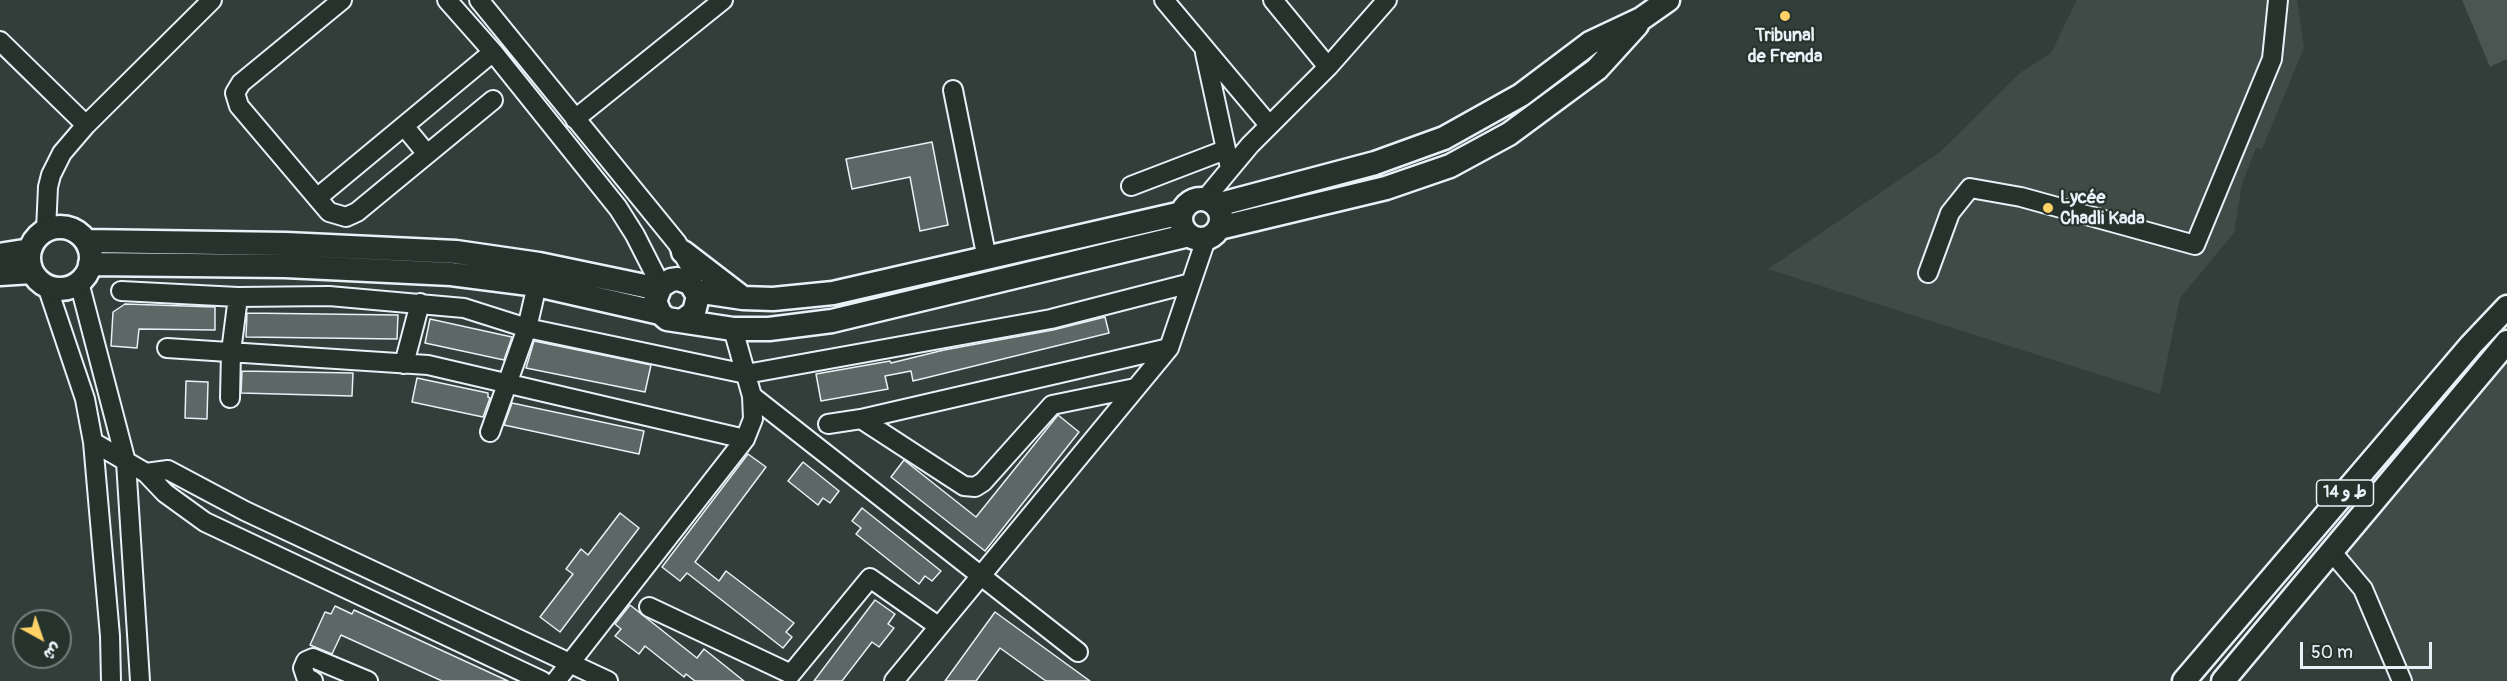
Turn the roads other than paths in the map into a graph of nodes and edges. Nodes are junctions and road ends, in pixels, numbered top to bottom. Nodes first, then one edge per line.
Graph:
1 (212, 0) edge
2 (342, 0) edge
3 (447, 0) edge
4 (478, 0) edge
5 (723, 0) edge
6 (1164, 0) edge
7 (1273, 0) edge
8 (1668, 0) edge
9 (2278, 0) edge
10 (1382, 2) edge
11 (1641, 20) junction
12 (0, 41) edge
13 (1204, 51) junction
14 (492, 52) junction
15 (1328, 67) junction
16 (953, 90) dead end
17 (493, 100) dead end
18 (575, 119) junction
19 (86, 125) junction
20 (1269, 125) junction
21 (404, 126) junction
22 (1225, 150) junction
23 (427, 154) junction
24 (1230, 168) junction
25 (1131, 186) dead end
26 (317, 198) junction
27 (1211, 202) junction
28 (1182, 213) junction
29 (46, 230) junction
30 (1205, 234) junction
31 (86, 241) junction
32 (683, 252) junction
33 (0, 255) edge
34 (987, 259) junction
35 (36, 269) junction
36 (84, 273) junction
37 (1928, 273) dead end
38 (0, 274) edge
39 (1191, 283) junction
40 (537, 285) junction
41 (660, 288) junction
42 (695, 290) junction
43 (121, 291) dead end
44 (238, 297) junction
45 (743, 298) junction
46 (420, 303) junction
47 (2507, 307) edge
48 (660, 313) junction
49 (682, 321) junction
50 (527, 328) junction
51 (733, 329) junction
52 (2507, 342) edge
53 (167, 348) dead end
54 (1169, 348) junction
55 (231, 352) junction
56 (404, 364) junction
57 (746, 374) junction
58 (507, 382) junction
59 (1135, 388) junction
60 (752, 396) junction
61 (230, 398) dead end
62 (861, 419) junction
63 (828, 424) dead end
64 (490, 432) dead end
65 (745, 439) junction
66 (93, 442) junction
67 (126, 462) junction
68 (146, 473) junction
69 (2331, 551) junction
70 (982, 577) junction
71 (649, 607) dead end
72 (938, 626) junction
73 (1078, 652) dead end
74 (568, 663) junction
75 (111, 681) edge
76 (140, 681) edge
77 (313, 681) edge
78 (369, 681) edge
79 (542, 681) edge
80 (556, 681) edge
81 (609, 681) edge
82 (894, 681) edge
83 (2184, 681) edge
84 (2223, 681) edge
85 (2402, 681) edge

1 - 19 street
2 - 26 street
3 - 14 street
4 - 18 street
5 - 18 street
6 - 13 street
7 - 15 street
8 - 11 main road
9 - 37 street
10 - 15 street
11 - 27 main road
11 - 30 main road
12 - 19 street
13 - 20 street
13 - 22 street
14 - 21 street
14 - 41 street
15 - 20 street
16 - 34 street
17 - 23 street
18 - 32 street
19 - 29 street
20 - 24 street
21 - 23 street
21 - 26 street
22 - 24 street
22 - 25 street
23 - 26 street
24 - 27 street
27 - 28 main road
27 - 30 main road
28 - 30 main road
28 - 34 main road
29 - 31 main road
29 - 35 main road
30 - 39 street
30 - 51 main road
31 - 36 main road
31 - 41 main road
32 - 42 street
32 - 45 main road
33 - 35 main road
34 - 45 main road
35 - 36 main road
35 - 38 main road
35 - 66 street
36 - 40 main road
36 - 67 street
39 - 54 street
39 - 57 street
40 - 48 main road
40 - 50 street
41 - 42 main road
41 - 48 main road
42 - 45 main road
42 - 49 main road
43 - 44 street
44 - 46 street
44 - 55 street
46 - 50 street
46 - 56 street
47 - 83 main road, ط و 14
48 - 49 main road
49 - 51 main road
50 - 57 street
50 - 58 street
51 - 57 street
52 - 69 main road
53 - 55 street
54 - 59 street
54 - 62 street
55 - 56 street
55 - 61 street
56 - 58 street
57 - 60 street
58 - 64 street
58 - 65 street
59 - 62 street
59 - 70 street
60 - 65 street
60 - 70 street
62 - 63 street
65 - 74 street
66 - 67 street
66 - 75 street
67 - 68 street
67 - 76 street
68 - 74 street
68 - 79 street
69 - 84 main road
69 - 85 street
70 - 72 street
70 - 73 street
71 - 72 street
72 - 82 street
74 - 80 street
74 - 81 street
77 - 78 street

